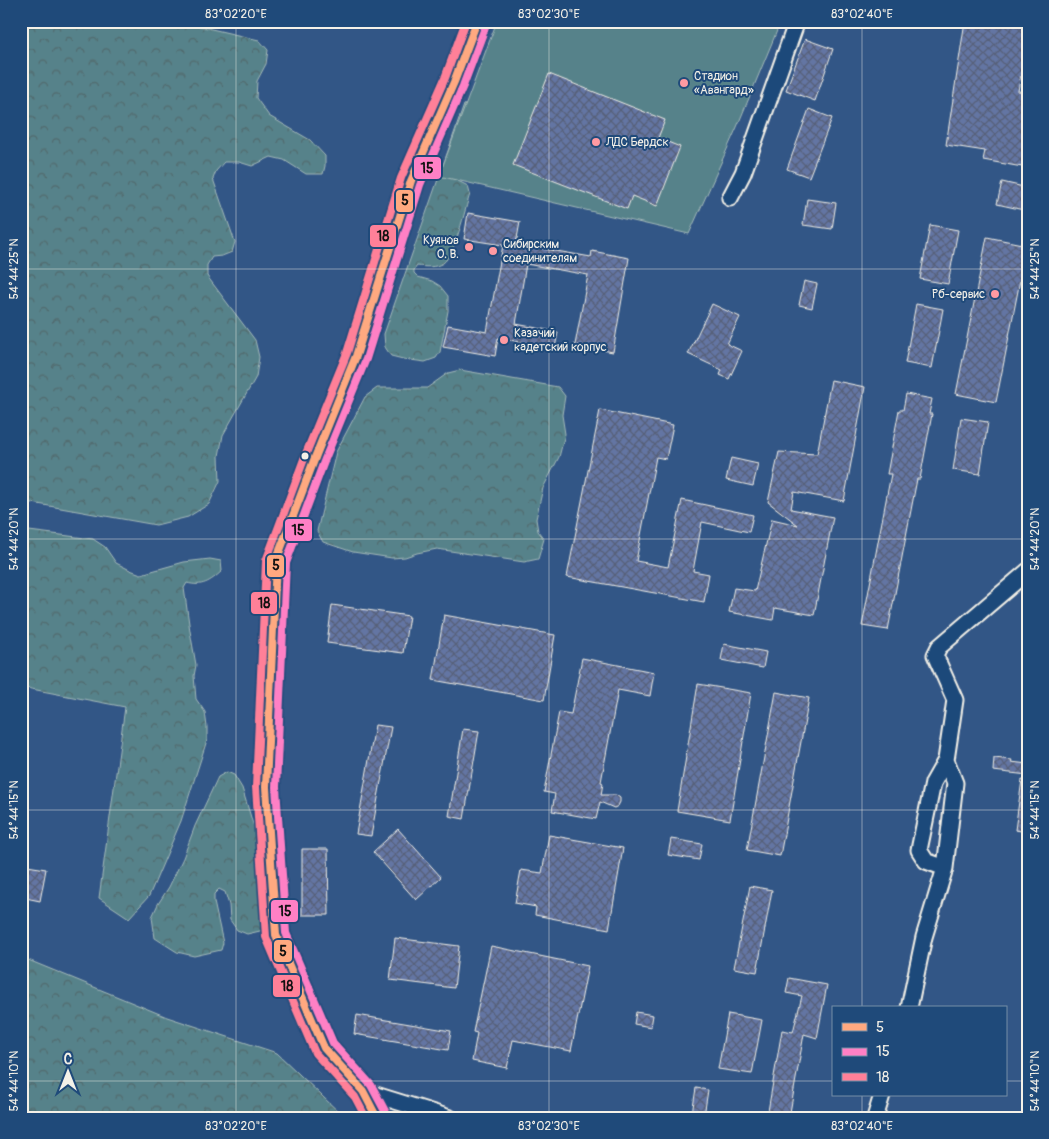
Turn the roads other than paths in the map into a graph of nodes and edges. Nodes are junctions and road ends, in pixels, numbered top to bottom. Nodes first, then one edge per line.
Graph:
1 (477, 21) edge
2 (797, 21) edge
3 (730, 198) dead end
4 (1028, 571) edge
5 (946, 760) junction
6 (945, 868) junction
7 (909, 1006) edge
8 (363, 1091) junction
9 (882, 1096) edge
10 (377, 1118) edge
11 (450, 1118) edge
12 (875, 1118) edge

1 - 8 street
2 - 3 street
4 - 5 street
5 - 6 street
5 - 6 street
6 - 7 street
8 - 10 street
8 - 11 street
9 - 12 street

